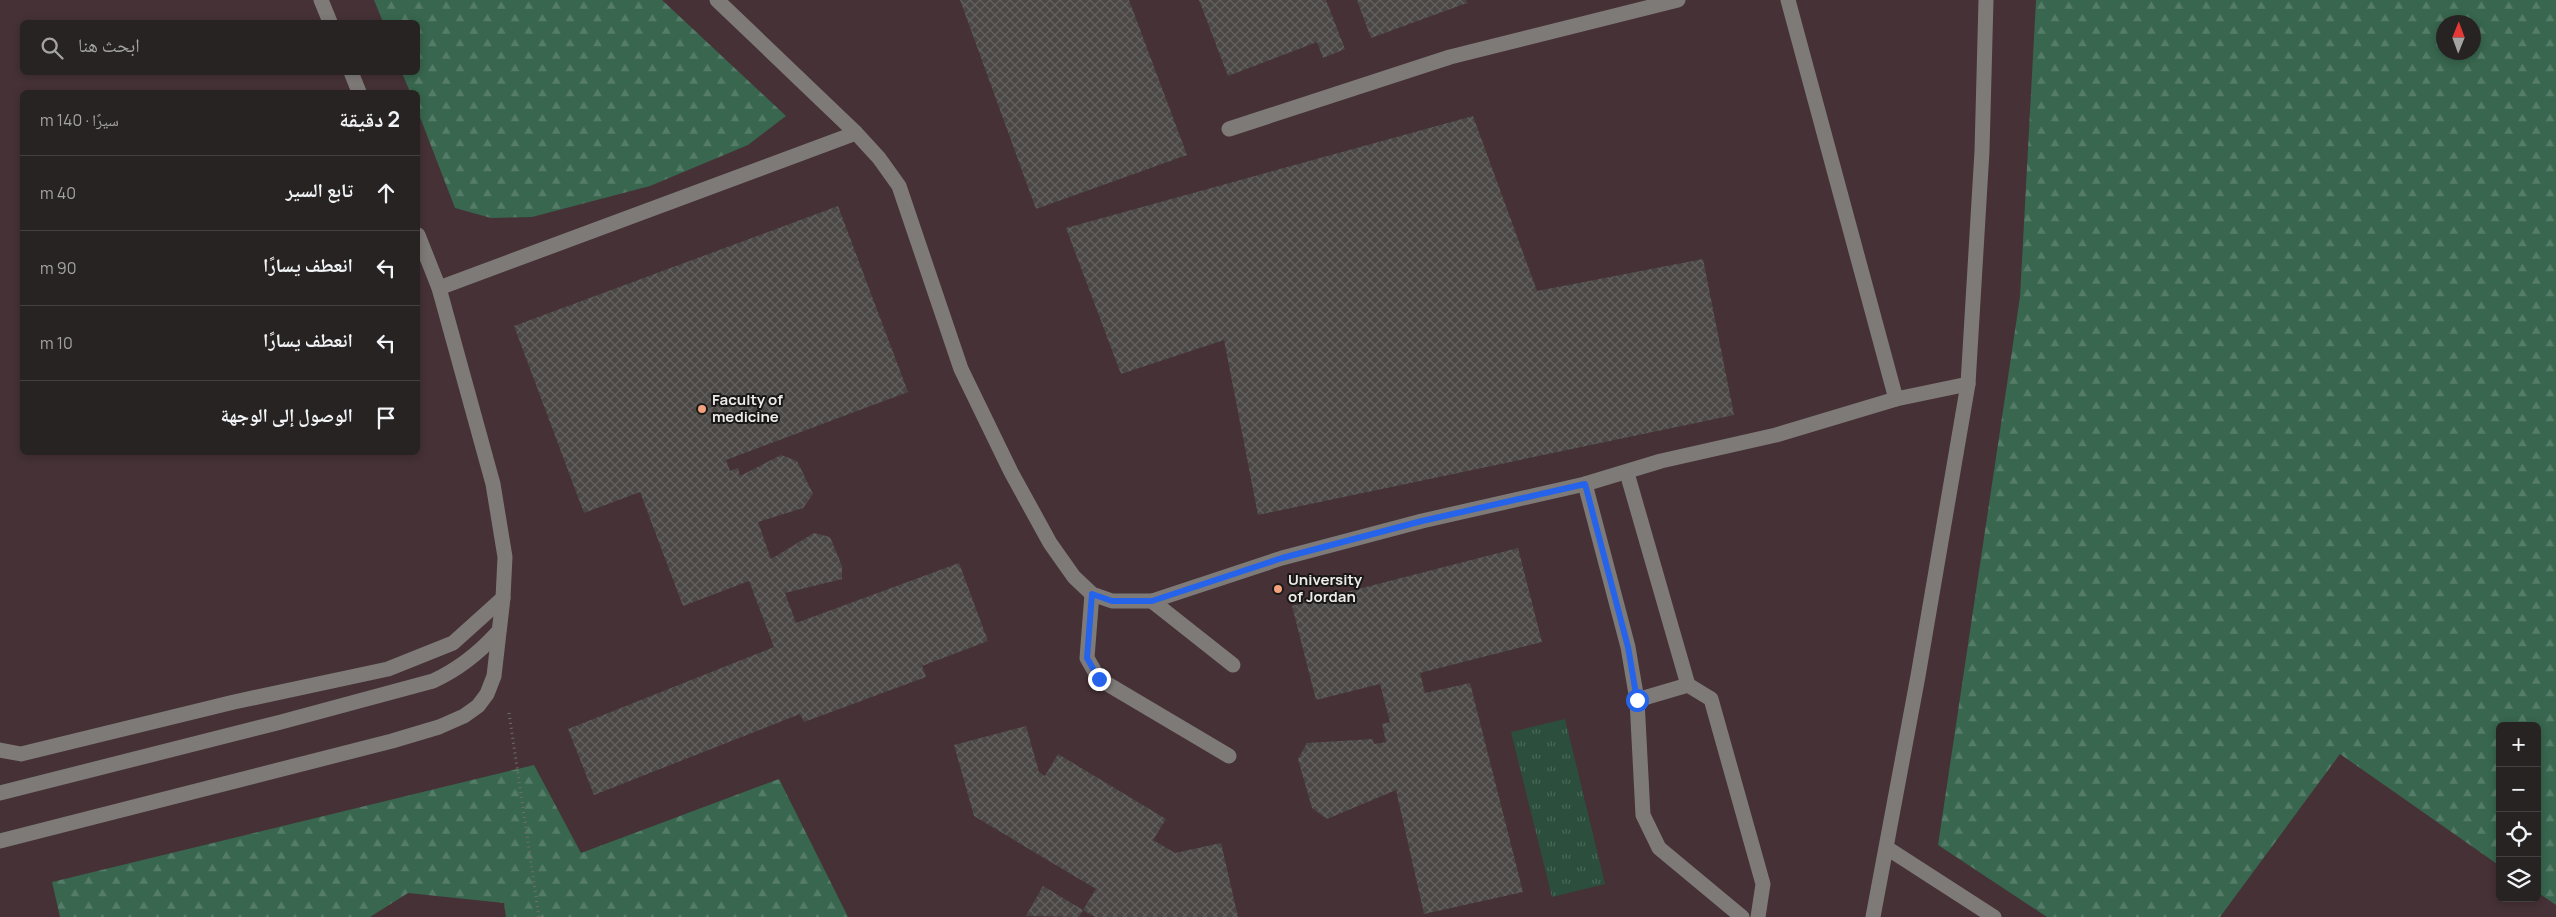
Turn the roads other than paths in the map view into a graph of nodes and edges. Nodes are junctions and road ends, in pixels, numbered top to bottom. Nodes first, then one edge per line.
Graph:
1 (321, 0) edge
2 (717, 0) edge
3 (1678, 0) edge
4 (1788, 0) edge
5 (1986, 0) edge
6 (329, 20) edge
7 (352, 75) edge
8 (358, 90) edge
9 (1230, 129) dead end
10 (856, 134) junction
11 (420, 240) edge
12 (439, 288) junction
13 (1968, 384) junction
14 (1896, 399) junction
15 (1627, 473) junction
16 (1585, 484) junction
17 (1092, 594) junction
18 (503, 598) junction
19 (1152, 601) junction
20 (497, 634) junction
21 (1233, 665) dead end
22 (1688, 685) junction
23 (1637, 700) junction
24 (0, 750) edge
25 (1229, 756) dead end
26 (0, 793) edge
27 (0, 841) edge
28 (1887, 848) junction
29 (1742, 917) edge
30 (1758, 917) edge
31 (1873, 917) edge
32 (1994, 917) edge

1 - 6 street
2 - 10 street
3 - 9 street
4 - 14 street
5 - 13 street
7 - 8 street
10 - 12 street
10 - 17 street
11 - 12 street
12 - 18 street
13 - 14 street
13 - 28 street
14 - 15 street
15 - 16 street
15 - 22 street
16 - 19 street
16 - 23 street
17 - 19 street
17 - 25 street
18 - 20 street
18 - 24 street
19 - 21 street
20 - 26 street
20 - 27 street
22 - 23 street
22 - 30 street
23 - 29 street
28 - 31 street
28 - 32 street

